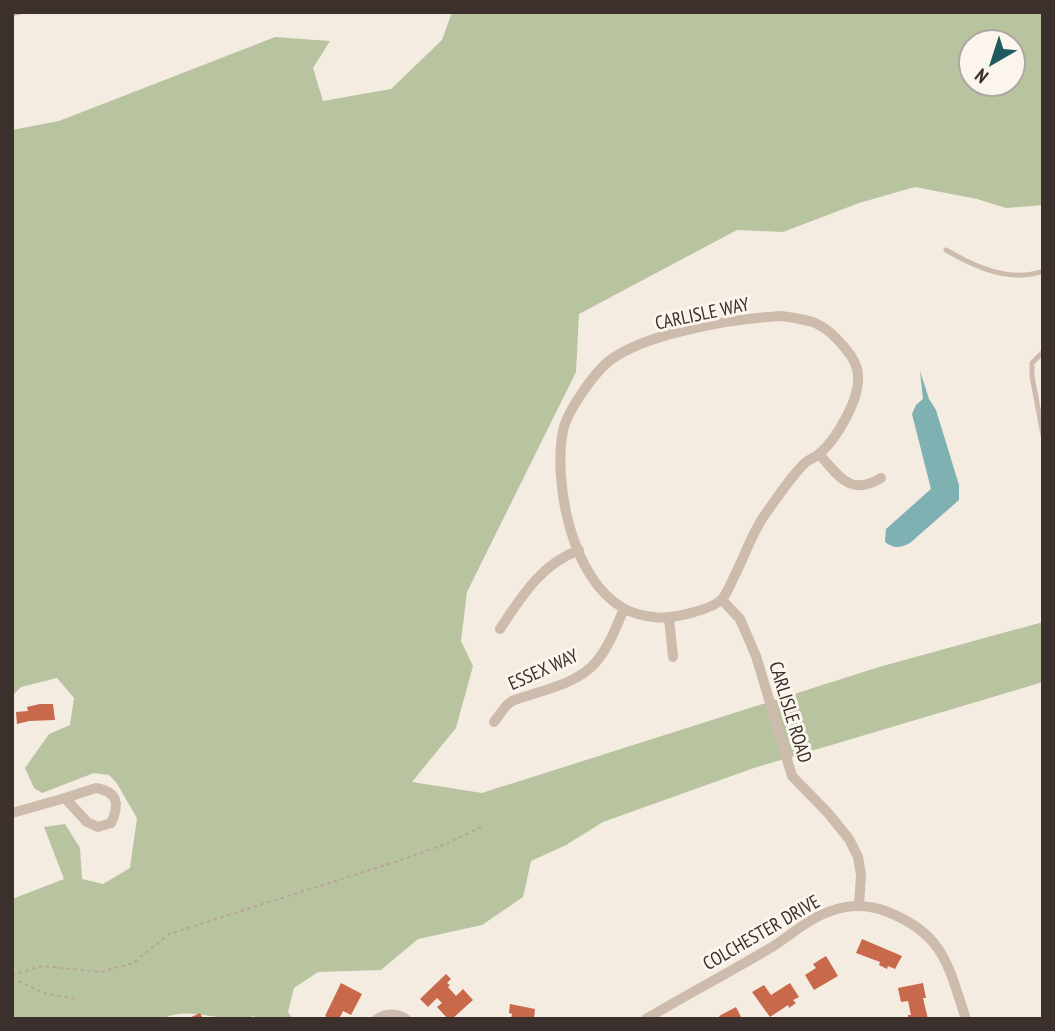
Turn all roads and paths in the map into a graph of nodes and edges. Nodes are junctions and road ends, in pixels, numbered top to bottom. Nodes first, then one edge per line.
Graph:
1 (20, 12) edge
2 (12, 14) edge
3 (946, 250) dead end
4 (1043, 271) edge
5 (1043, 352) edge
6 (1043, 435) edge
7 (819, 454) junction
8 (881, 478) dead end
9 (579, 550) junction
10 (722, 600) junction
11 (624, 609) junction
12 (669, 618) junction
13 (500, 629) dead end
14 (673, 657) dead end
15 (494, 722) dead end
16 (65, 798) junction
17 (12, 813) edge
18 (481, 827) dead end
19 (859, 905) junction
20 (12, 977) edge
21 (76, 999) dead end
22 (377, 1019) edge
23 (406, 1019) edge
24 (646, 1019) edge
25 (966, 1019) edge

1 - 2 lane
3 - 4 lane
5 - 6 lane
7 - 8 street
7 - 9 street, CARLISLE WAY
7 - 10 street, CARLISLE WAY
9 - 11 street, CARLISLE WAY
9 - 13 street
10 - 12 street, CARLISLE WAY
10 - 19 street, CARLISLE ROAD
11 - 12 street, CARLISLE WAY
11 - 15 street, ESSEX WAY
12 - 14 street
16 - 16 street
16 - 17 street
18 - 20 path
19 - 24 street, COLCHESTER DRIVE
19 - 25 street, COLCHESTER DRIVE
20 - 21 path
22 - 23 street

